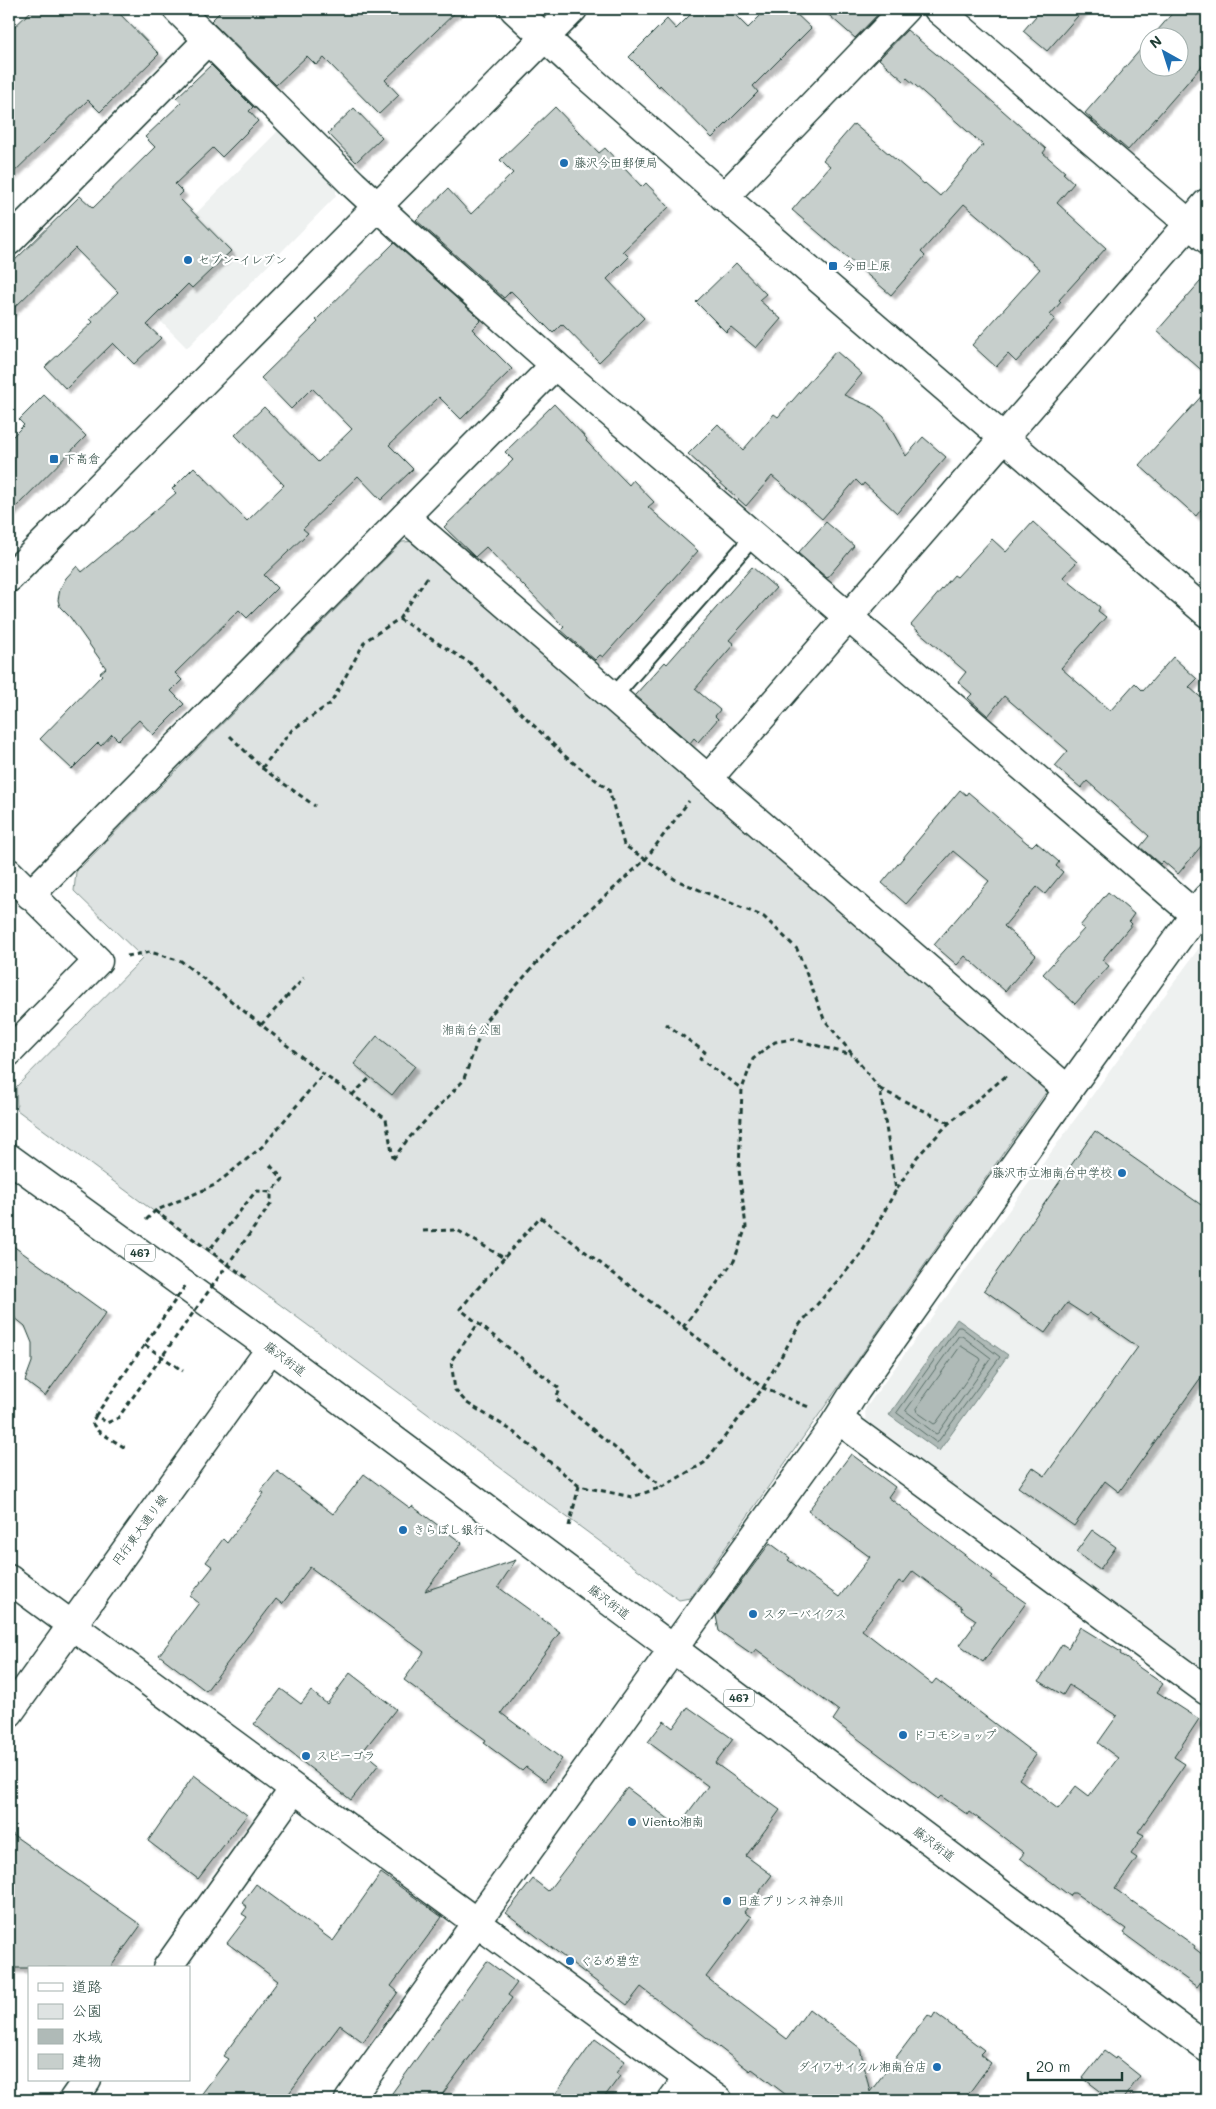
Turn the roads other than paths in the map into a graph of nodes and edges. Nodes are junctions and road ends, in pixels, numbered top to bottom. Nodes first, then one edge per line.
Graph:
1 (177, 9) edge
2 (514, 9) edge
3 (573, 9) edge
4 (905, 9) edge
5 (938, 9) edge
6 (545, 38) junction
7 (208, 40) junction
8 (724, 197) junction
9 (1207, 203) edge
10 (376, 206) junction
11 (1198, 232) edge
12 (9, 241) edge
13 (555, 364) junction
14 (1004, 438) junction
15 (404, 517) junction
16 (754, 536) junction
17 (9, 578) edge
18 (1207, 613) edge
19 (848, 618) junction
20 (612, 698) junction
21 (701, 788) junction
22 (9, 873) edge
23 (30, 895) junction
24 (1201, 906) edge
25 (9, 1052) edge
26 (1068, 1090) junction
27 (9, 1158) edge
28 (271, 1348) junction
29 (827, 1414) junction
30 (9, 1579) edge
31 (71, 1626) junction
32 (673, 1650) junction
33 (1207, 1691) edge
34 (9, 1712) edge
35 (294, 1789) junction
36 (477, 1923) junction
37 (168, 1966) edge
38 (1207, 2048) edge
39 (688, 2078) junction
40 (86, 2082) edge
41 (73, 2100) edge
42 (349, 2100) edge
43 (672, 2100) edge
44 (718, 2100) edge

1 - 7 main road
2 - 6 main road
3 - 6 main road
4 - 8 main road
5 - 11 main road
6 - 8 main road
6 - 10 main road
7 - 10 main road
7 - 12 main road
8 - 14 main road
9 - 11 main road
10 - 13 main road
10 - 17 main road
11 - 14 main road
13 - 15 main road
13 - 16 main road
14 - 18 main road
14 - 19 main road
15 - 20 main road
15 - 23 main road
16 - 19 main road
16 - 20 lane
19 - 21 main road
19 - 24 main road
20 - 21 main road
21 - 26 main road
22 - 23 main road
23 - 25 main road
24 - 26 main road
26 - 29 main road
27 - 28 main road, 藤沢街道 / 467
28 - 31 main road, 円行東大通り線
28 - 32 main road, 藤沢街道 / 467
29 - 32 main road
29 - 33 main road
30 - 31 main road
31 - 34 main road, 円行東大通り線
31 - 35 main road
32 - 36 main road
32 - 38 main road, 藤沢街道 / 467
35 - 36 main road
35 - 37 main road
36 - 39 main road
36 - 42 main road
39 - 43 main road
39 - 44 main road
40 - 41 main road

